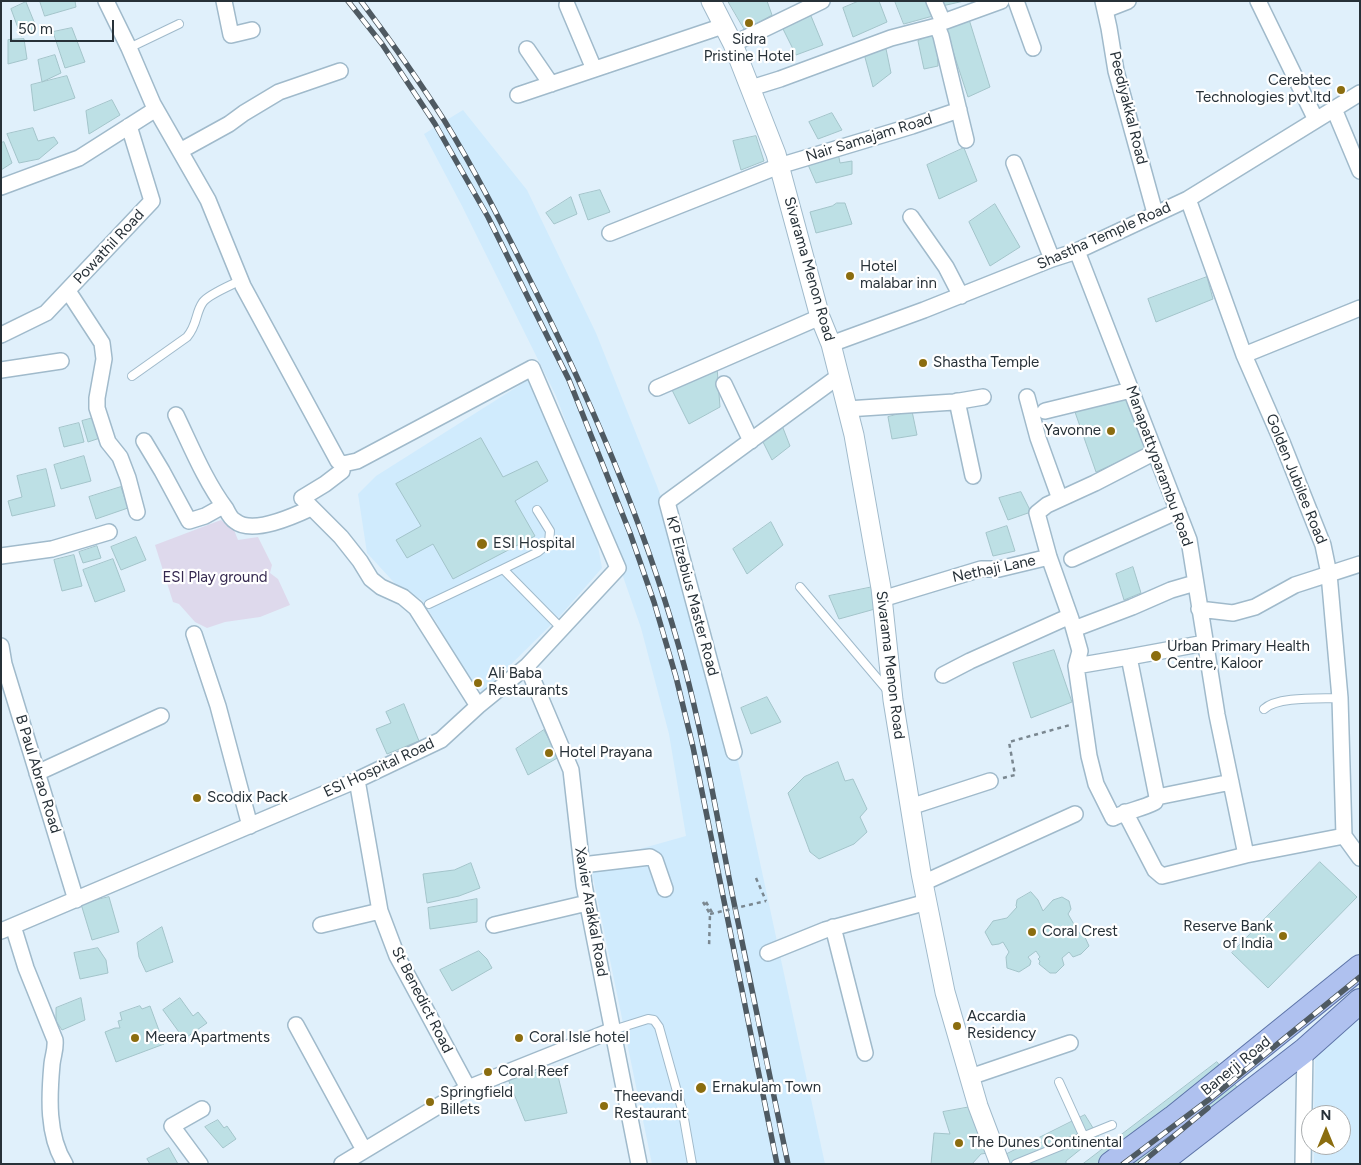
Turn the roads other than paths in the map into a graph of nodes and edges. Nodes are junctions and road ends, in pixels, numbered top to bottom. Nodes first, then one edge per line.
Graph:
1 (106, 1) edge
2 (224, 1) edge
3 (711, 1) edge
4 (822, 1) edge
5 (934, 1) edge
6 (1001, 1) edge
7 (1016, 1) edge
8 (1128, 1) edge
9 (1258, 1) edge
10 (567, 6) dead end
11 (1104, 6) edge
12 (179, 24) dead end
13 (723, 26) junction
14 (252, 30) dead end
15 (733, 44) junction
16 (129, 48) junction
17 (1033, 48) dead end
18 (527, 49) dead end
19 (594, 69) junction
20 (340, 71) dead end
21 (551, 84) junction
22 (750, 88) junction
23 (1360, 93) edge
24 (518, 94) dead end
25 (156, 109) junction
26 (1334, 109) junction
27 (959, 110) junction
28 (1316, 120) junction
29 (129, 126) junction
30 (966, 140) dead end
31 (180, 151) junction
32 (1014, 163) dead end
33 (779, 166) junction
34 (1360, 171) edge
35 (1, 187) edge
36 (1188, 199) junction
37 (1156, 213) junction
38 (911, 217) dead end
39 (610, 233) dead end
40 (1077, 251) junction
41 (1052, 259) junction
42 (241, 280) junction
43 (68, 291) junction
44 (961, 296) junction
45 (1360, 308) edge
46 (820, 317) junction
47 (1, 335) edge
48 (831, 344) junction
49 (1244, 355) junction
50 (61, 361) dead end
51 (1, 370) edge
52 (132, 376) dead end
53 (839, 376) junction
54 (724, 384) dead end
55 (658, 388) dead end
56 (1131, 390) junction
57 (983, 397) dead end
58 (1027, 397) dead end
59 (957, 401) junction
60 (847, 409) junction
61 (1045, 411) dead end
62 (176, 415) dead end
63 (144, 441) dead end
64 (751, 441) junction
65 (1154, 452) junction
66 (342, 471) dead end
67 (973, 476) dead end
68 (1060, 499) junction
69 (223, 506) junction
70 (311, 508) junction
71 (537, 510) dead end
72 (137, 512) dead end
73 (1178, 512) junction
74 (109, 532) dead end
75 (1, 556) edge
76 (1050, 558) junction
77 (1072, 559) dead end
78 (1360, 564) edge
79 (503, 569) junction
80 (1329, 574) junction
81 (1195, 583) junction
82 (800, 588) dead end
83 (882, 599) junction
84 (429, 604) dead end
85 (1199, 608) junction
86 (1072, 623) junction
87 (562, 628) junction
88 (194, 634) dead end
89 (1205, 643) junction
90 (1, 646) edge
91 (1129, 657) junction
92 (527, 666) junction
93 (1076, 666) junction
94 (943, 675) dead end
95 (893, 697) junction
96 (1340, 698) junction
97 (478, 706) junction
98 (1264, 709) dead end
99 (161, 716) dead end
100 (734, 752) dead end
101 (37, 773) junction
102 (357, 780) junction
103 (990, 781) road end
104 (1231, 782) junction
105 (1157, 797) junction
106 (910, 807) junction
107 (1125, 812) junction
108 (1075, 814) dead end
109 (250, 826) junction
110 (1344, 836) junction
111 (1246, 855) junction
112 (1360, 858) edge
113 (582, 865) junction
114 (923, 883) junction
115 (664, 889) dead end
116 (76, 900) junction
117 (927, 902) junction
118 (587, 903) junction
119 (380, 910) junction
120 (321, 925) dead end
121 (494, 925) dead end
122 (7, 928) edge
123 (833, 928) junction
124 (768, 953) dead end
125 (1360, 967) edge
126 (1360, 1001) edge
127 (296, 1025) dead end
128 (613, 1030) junction
129 (1070, 1043) dead end
130 (1305, 1050) junction
131 (865, 1053) dead end
132 (970, 1077) junction
133 (1058, 1082) dead end
134 (468, 1088) junction
135 (202, 1109) dead end
136 (1112, 1125) dead end
137 (1084, 1137) junction
138 (364, 1150) junction
139 (65, 1164) edge
140 (200, 1164) edge
141 (342, 1164) edge
142 (639, 1164) edge
143 (692, 1164) edge
144 (1000, 1164) edge
145 (1016, 1164) edge
146 (1111, 1164) edge
147 (1158, 1164) edge
148 (1303, 1164) edge

1 - 16 street
2 - 14 street
3 - 13 street, Sivarama Menon Road
4 - 15 street
5 - 6 street
7 - 17 street
8 - 11 street
9 - 28 street
10 - 19 street
11 - 37 street, Peediyakkal Road
12 - 16 lane
13 - 15 street, Sivarama Menon Road
13 - 19 street
15 - 22 street, Sivarama Menon Road
16 - 25 street
18 - 21 street
19 - 21 street
20 - 31 street
21 - 24 street
22 - 27 street
22 - 33 street, Sivarama Menon Road
23 - 26 street, Shastha Temple Road
25 - 29 street
25 - 31 street
26 - 28 street, Shastha Temple Road
26 - 34 street
27 - 30 street
27 - 33 street, Nair Samajam Road
28 - 36 street, Shastha Temple Road
29 - 35 street
29 - 43 street, Powathil Road
31 - 42 street
32 - 41 street
33 - 39 street
33 - 46 street, Sivarama Menon Road
36 - 37 street, Shastha Temple Road
36 - 49 street, Golden Jubilee Road
37 - 40 street, Shastha Temple Road
38 - 44 street
40 - 41 street, Shastha Temple Road
40 - 56 street, Manapattyparambu Road
41 - 44 street, Shastha Temple Road
42 - 52 lane
42 - 87 street, ESI Hospital Road
43 - 47 street, Powathil Road
43 - 72 street
44 - 48 street, Shastha Temple Road
45 - 49 street
46 - 48 street, Sivarama Menon Road
46 - 55 street
48 - 53 street, Sivarama Menon Road
49 - 80 street, Golden Jubilee Road
50 - 51 street
53 - 60 street, Sivarama Menon Road
53 - 64 street, KP Elzebius Master Road
54 - 64 street
56 - 61 street
56 - 65 street, Manapattyparambu Road
57 - 59 street
58 - 68 street
59 - 60 street
59 - 67 street
60 - 83 street, Sivarama Menon Road
62 - 69 street
63 - 69 street
64 - 100 street, KP Elzebius Master Road
65 - 68 street
65 - 73 street, Manapattyparambu Road
66 - 70 street
68 - 76 street
69 - 70 street
70 - 97 street
71 - 79 lane
73 - 77 street
73 - 81 street, Manapattyparambu Road
74 - 75 street
76 - 83 street, Nethaji Lane
76 - 86 street
78 - 80 street
79 - 84 lane
79 - 87 lane
80 - 85 street
80 - 96 street, Golden Jubilee Road
81 - 85 street, Manapattyparambu Road
81 - 86 street
82 - 95 lane
83 - 95 street, Sivarama Menon Road
85 - 89 street, Manapattyparambu Road
86 - 93 street
86 - 94 street
87 - 92 street, ESI Hospital Road
88 - 109 street
89 - 91 street
89 - 104 street, Manapattyparambu Road
90 - 101 street, B Paul Abrao Road
91 - 93 street
91 - 105 street
92 - 97 street, ESI Hospital Road
92 - 113 street, Xavier Arakkal Road
93 - 107 street
95 - 106 street, Sivarama Menon Road
96 - 98 lane
96 - 110 street, Golden Jubilee Road
97 - 102 street, ESI Hospital Road
99 - 101 street
101 - 116 street, B Paul Abrao Road
102 - 109 street, ESI Hospital Road
102 - 119 street, St Benedict Road
103 - 106 street
104 - 105 street
104 - 111 street, Manapattyparambu Road
105 - 107 street
106 - 114 street, Sivarama Menon Road
107 - 111 street
108 - 114 street
109 - 116 street, ESI Hospital Road
110 - 111 street
110 - 112 street
113 - 115 street
113 - 118 street, Xavier Arakkal Road
114 - 117 street, Sivarama Menon Road
116 - 122 street, ESI Hospital Road
117 - 123 street
117 - 132 street, Sivarama Menon Road
118 - 121 street
118 - 128 street, Xavier Arakkal Road
119 - 120 street
119 - 134 street, St Benedict Road
122 - 139 street
123 - 124 street
123 - 131 street
125 - 146 main road, Banerji Road
126 - 130 main road, Banerji Road
127 - 138 street
128 - 134 street
128 - 142 street, Xavier Arakkal Road
128 - 143 lane
129 - 132 street
130 - 147 main road, Banerji Road
130 - 148 street
132 - 144 street, Sivarama Menon Road
133 - 137 lane
134 - 138 street
135 - 140 street
136 - 137 lane
137 - 145 lane
138 - 141 street

